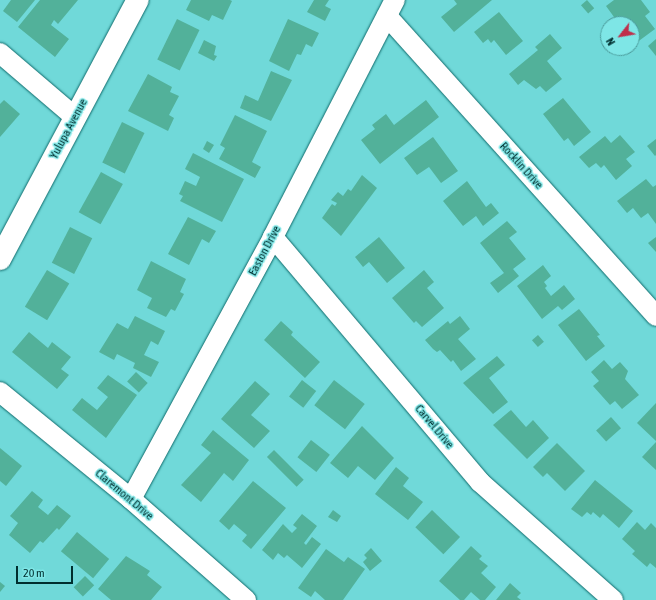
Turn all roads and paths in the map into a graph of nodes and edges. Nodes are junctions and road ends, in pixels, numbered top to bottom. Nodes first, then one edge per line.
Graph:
1 (138, 0) edge
2 (391, 8) edge
3 (0, 53) edge
4 (75, 117) junction
5 (273, 237) junction
6 (0, 259) edge
7 (656, 316) edge
8 (0, 392) edge
9 (131, 499) junction
10 (246, 600) edge
11 (613, 600) edge

1 - 4 street, Yulupa Avenue
2 - 5 street, Easton Drive
2 - 7 street, Rocklin Drive
3 - 4 street
4 - 6 street, Yulupa Avenue
5 - 9 street, Easton Drive
5 - 11 street, Carvel Drive
8 - 9 street, Claremont Drive
9 - 10 street, Claremont Drive

